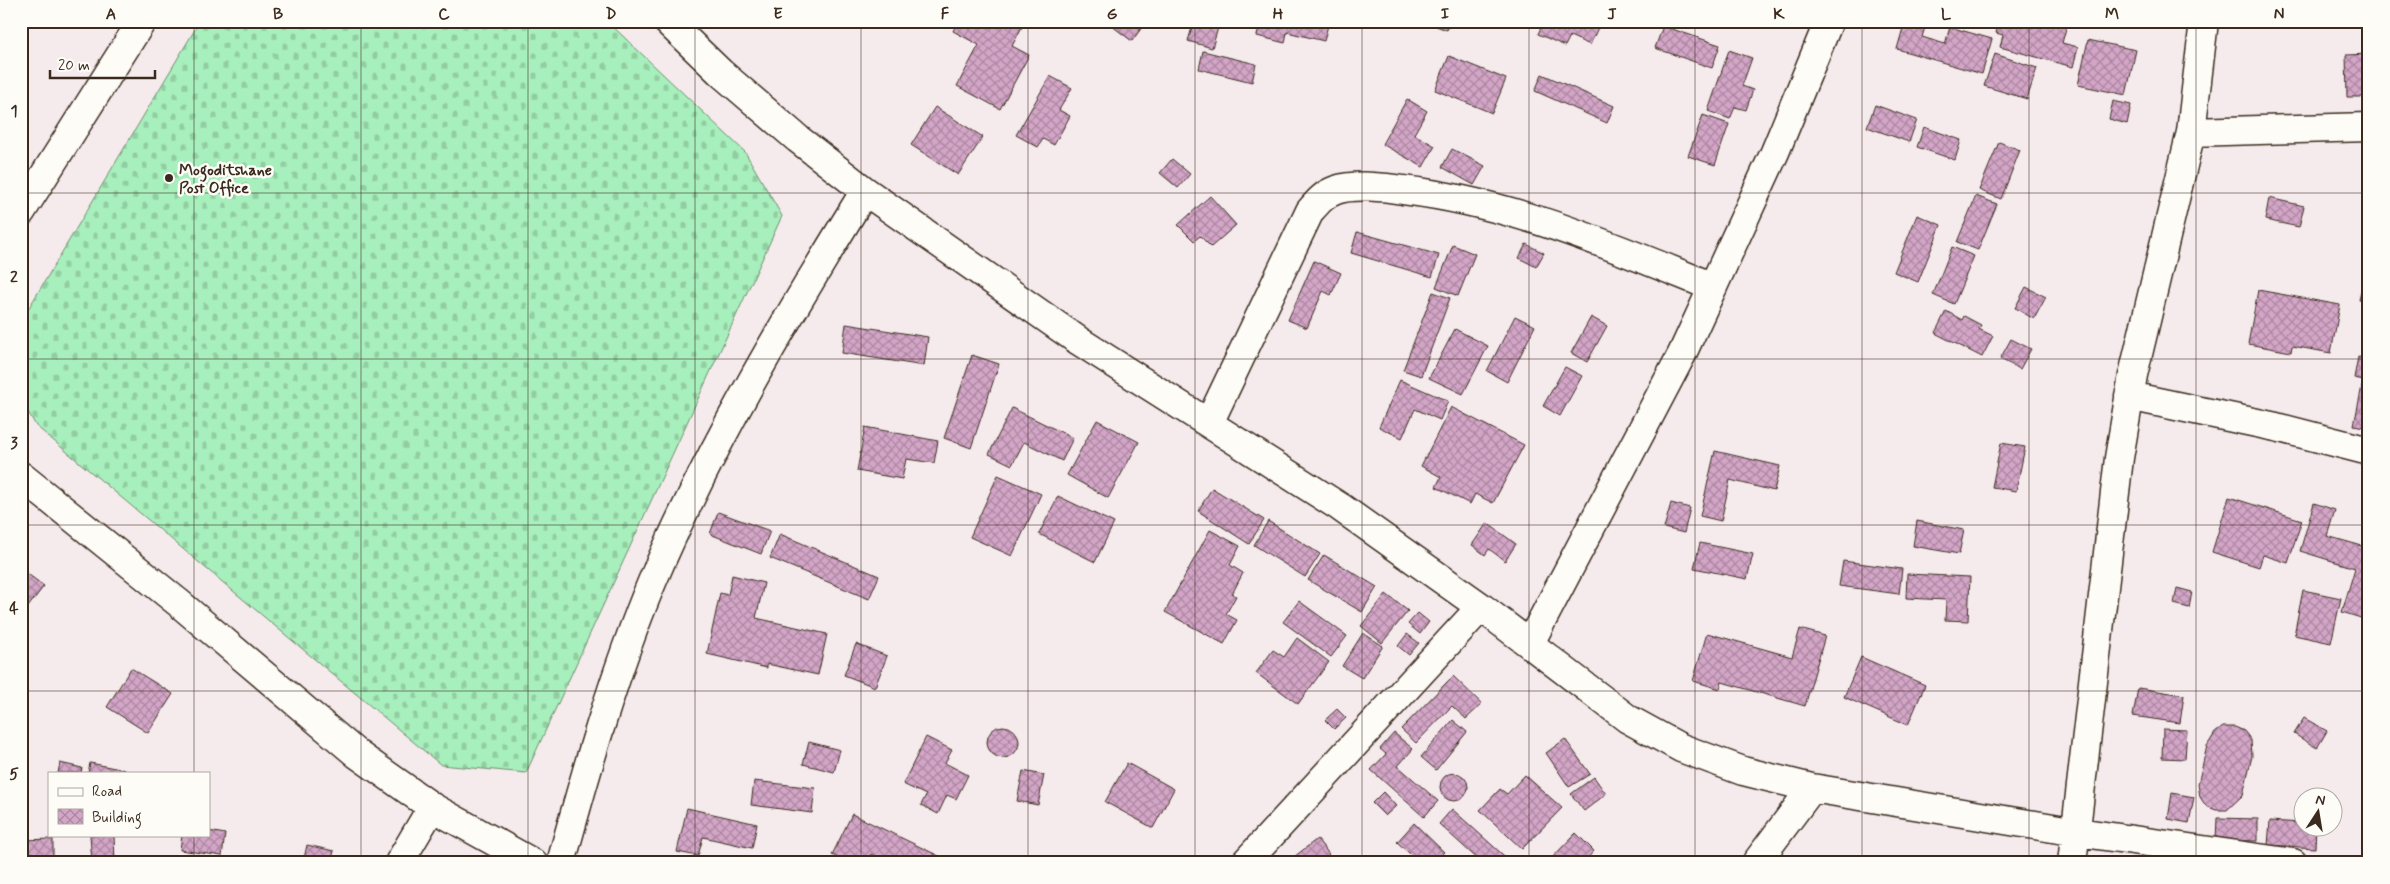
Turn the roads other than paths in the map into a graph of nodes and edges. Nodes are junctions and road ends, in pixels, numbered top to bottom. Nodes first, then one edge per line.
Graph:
1 (142, 21) edge
2 (667, 21) edge
3 (1829, 21) edge
4 (2204, 21) edge
5 (2369, 128) edge
6 (2191, 132) junction
7 (865, 191) junction
8 (21, 212) edge
9 (1713, 287) junction
10 (2129, 396) junction
11 (1209, 423) junction
12 (2369, 451) edge
13 (21, 476) edge
14 (1481, 607) junction
15 (1530, 643) junction
16 (1812, 788) junction
17 (432, 807) junction
18 (2077, 832) junction
19 (399, 863) edge
20 (533, 863) edge
21 (561, 863) edge
22 (1245, 863) edge
23 (1756, 863) edge
24 (2072, 863) edge
25 (2293, 863) edge

1 - 8 street
2 - 7 street
3 - 9 street
4 - 6 street
5 - 6 street
6 - 10 street
7 - 11 street
7 - 21 street
9 - 11 street
9 - 15 street
10 - 12 street
10 - 18 street
11 - 14 street
13 - 17 street
14 - 15 street
14 - 22 street
15 - 16 street
16 - 18 street
16 - 23 street
17 - 19 street
17 - 20 street
18 - 24 street
18 - 25 street

